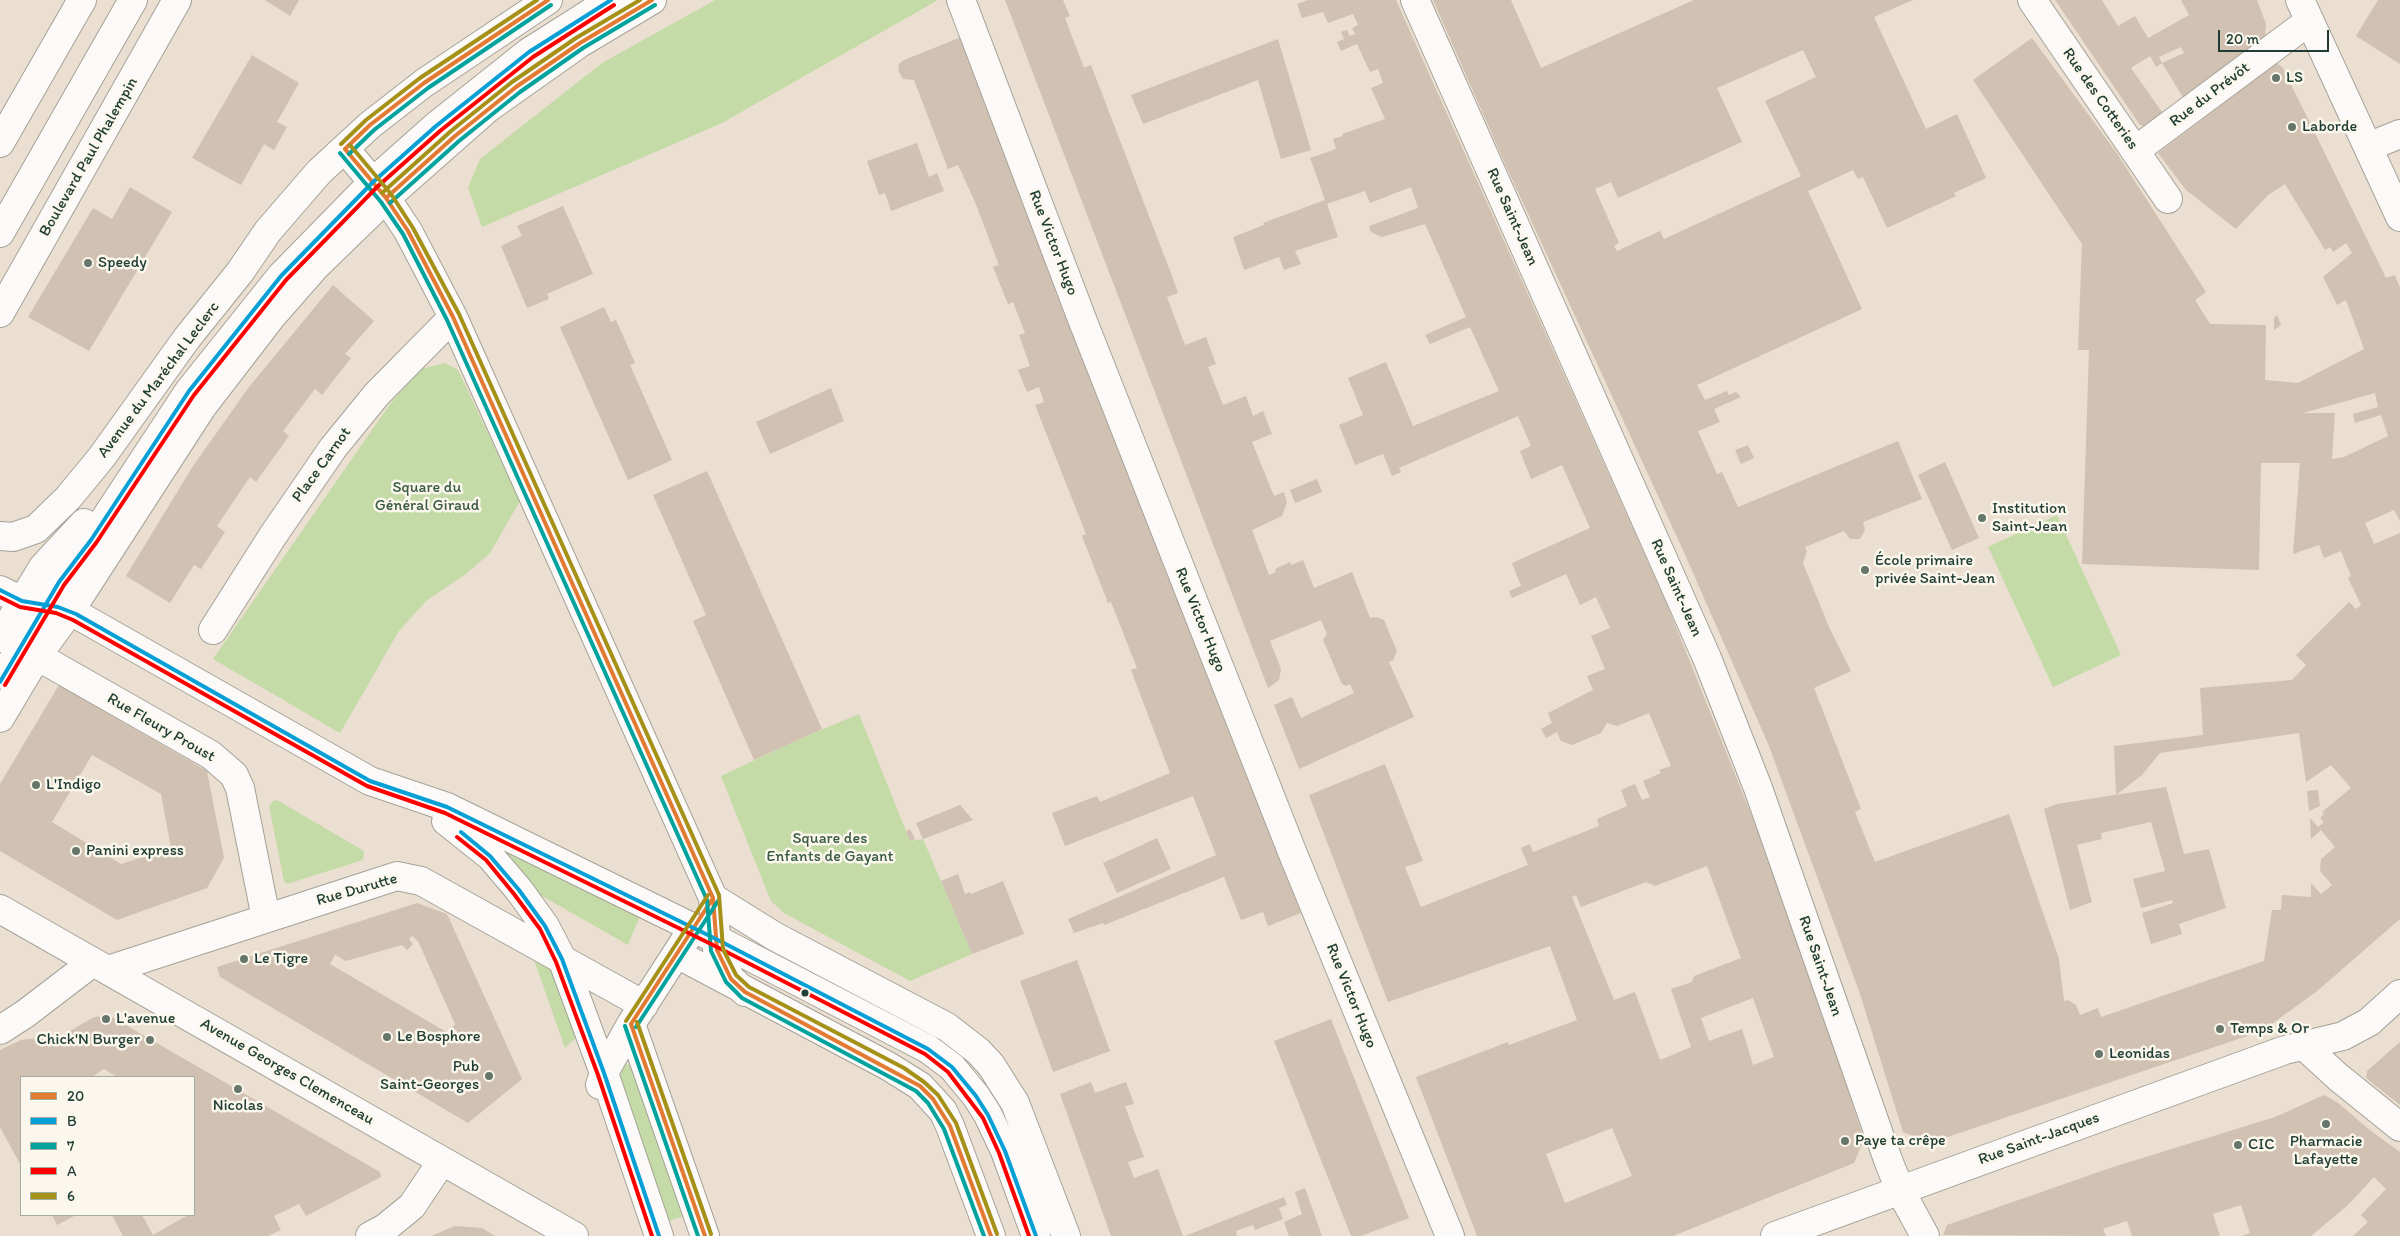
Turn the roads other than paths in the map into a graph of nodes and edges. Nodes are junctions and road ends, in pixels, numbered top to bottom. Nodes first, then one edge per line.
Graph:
1 (82, 0) edge
2 (133, 0) edge
3 (177, 0) edge
4 (548, 0) edge
5 (582, 0) edge
6 (611, 0) edge
7 (652, 0) edge
8 (961, 0) edge
9 (1415, 0) edge
10 (2032, 0) edge
11 (2304, 11) edge
12 (2400, 134) edge
13 (0, 143) edge
14 (2368, 147) junction
15 (345, 149) junction
16 (2136, 150) junction
17 (374, 183) junction
18 (2168, 199) dead end
19 (2397, 203) edge
20 (0, 233) edge
21 (0, 313) edge
22 (453, 317) junction
23 (36, 529) junction
24 (0, 536) edge
25 (0, 570) edge
26 (45, 598) edge
27 (213, 630) dead end
28 (0, 638) edge
29 (37, 656) junction
30 (0, 682) edge
31 (0, 718) edge
32 (411, 794) junction
33 (713, 898) junction
34 (0, 909) edge
35 (266, 918) junction
36 (705, 933) junction
37 (677, 954) junction
38 (562, 959) junction
39 (101, 966) junction
40 (745, 992) junction
41 (2400, 994) edge
42 (638, 1015) junction
43 (947, 1026) junction
44 (0, 1030) edge
45 (2304, 1046) junction
46 (952, 1068) junction
47 (604, 1073) junction
48 (2400, 1127) edge
49 (962, 1155) junction
50 (442, 1161) junction
51 (1900, 1190) junction
52 (370, 1236) edge
53 (574, 1236) edge
54 (640, 1236) edge
55 (659, 1236) edge
56 (705, 1236) edge
57 (991, 1236) edge
58 (1036, 1236) edge
59 (1066, 1236) edge
60 (1450, 1236) edge
61 (1775, 1236) edge
62 (1925, 1236) edge

1 - 13 street
2 - 20 street
3 - 21 street, Boulevard Paul Phalempin
4 - 15 street, Avenue du Maréchal Leclerc
5 - 17 street
6 - 17 street
7 - 17 street
8 - 60 street, Rue Victor Hugo
9 - 51 street, Rue Saint-Jean
10 - 16 street, Rue des Cotteries
11 - 14 street
11 - 16 street, Rue du Prévôt
12 - 14 street
14 - 19 street
15 - 17 street
15 - 23 street, Avenue du Maréchal Leclerc
16 - 18 street, Rue des Cotteries
17 - 22 street
17 - 26 street
17 - 26 street
22 - 27 street, Place Carnot
22 - 33 street
23 - 24 street
23 - 26 street
25 - 26 street
26 - 28 street
26 - 29 street
26 - 30 street
26 - 32 street
29 - 31 street
29 - 35 street, Rue Fleury Proust
32 - 36 street
32 - 38 street
33 - 36 street
33 - 43 street
34 - 39 street, Avenue Georges Clemenceau
35 - 38 street, Rue Durutte
35 - 39 street, Rue Durutte
36 - 37 street
36 - 40 street
36 - 46 street
37 - 40 street
37 - 42 street
38 - 42 street, Rue Durutte
38 - 47 street
39 - 44 street, Rue Durutte
39 - 50 street, Avenue Georges Clemenceau
40 - 49 street
41 - 45 street, Rue Saint-Jacques
42 - 47 street
42 - 56 street
43 - 46 street
43 - 59 street
45 - 48 street
45 - 51 street, Rue Saint-Jacques
46 - 49 street
46 - 58 street
47 - 54 street
47 - 55 street
49 - 57 street
50 - 52 street
50 - 53 street, Avenue Georges Clemenceau
51 - 61 street, Rue Saint-Jacques
51 - 62 street, Rue Saint-Jean

